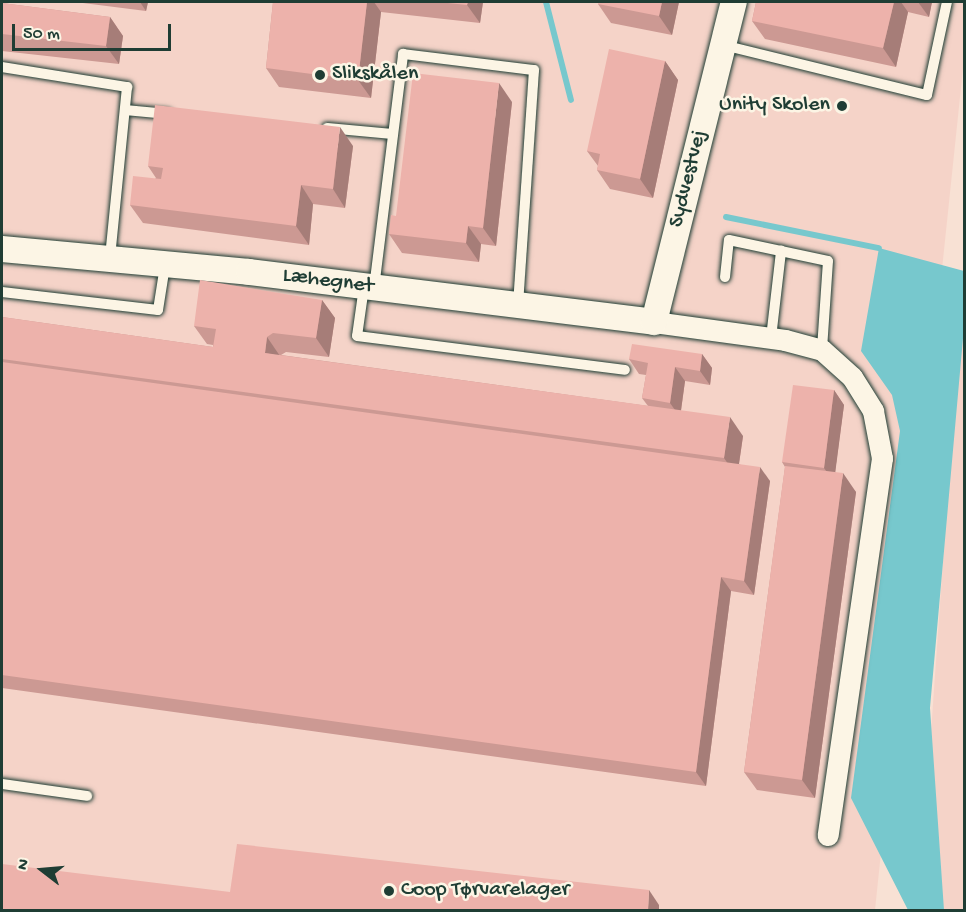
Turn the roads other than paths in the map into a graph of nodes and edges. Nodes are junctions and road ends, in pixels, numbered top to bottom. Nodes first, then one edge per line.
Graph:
1 (734, 2) edge
2 (947, 2) edge
3 (723, 45) junction
4 (2, 67) edge
5 (125, 110) junction
6 (184, 115) edge
7 (311, 126) edge
8 (393, 134) junction
9 (2, 249) edge
10 (781, 251) junction
11 (109, 262) junction
12 (165, 266) junction
13 (725, 277) dead end
14 (369, 287) junction
15 (2, 292) edge
16 (518, 305) junction
17 (654, 322) junction
18 (771, 338) junction
19 (822, 350) junction
20 (625, 370) dead end
21 (2, 784) edge
22 (87, 796) dead end
23 (828, 835) dead end

1 - 3 street, Sydvestvej
2 - 3 lane
3 - 17 street, Sydvestvej
4 - 5 lane
5 - 6 lane
5 - 11 lane
7 - 8 lane
8 - 14 lane
8 - 16 lane
9 - 11 street, Læhegnet
10 - 13 lane
10 - 18 lane
10 - 19 lane
11 - 12 street, Læhegnet
12 - 14 street, Læhegnet
12 - 15 lane
14 - 16 street, Læhegnet
14 - 20 lane
16 - 17 street, Læhegnet
17 - 18 street
18 - 19 street
19 - 23 street
21 - 22 lane

